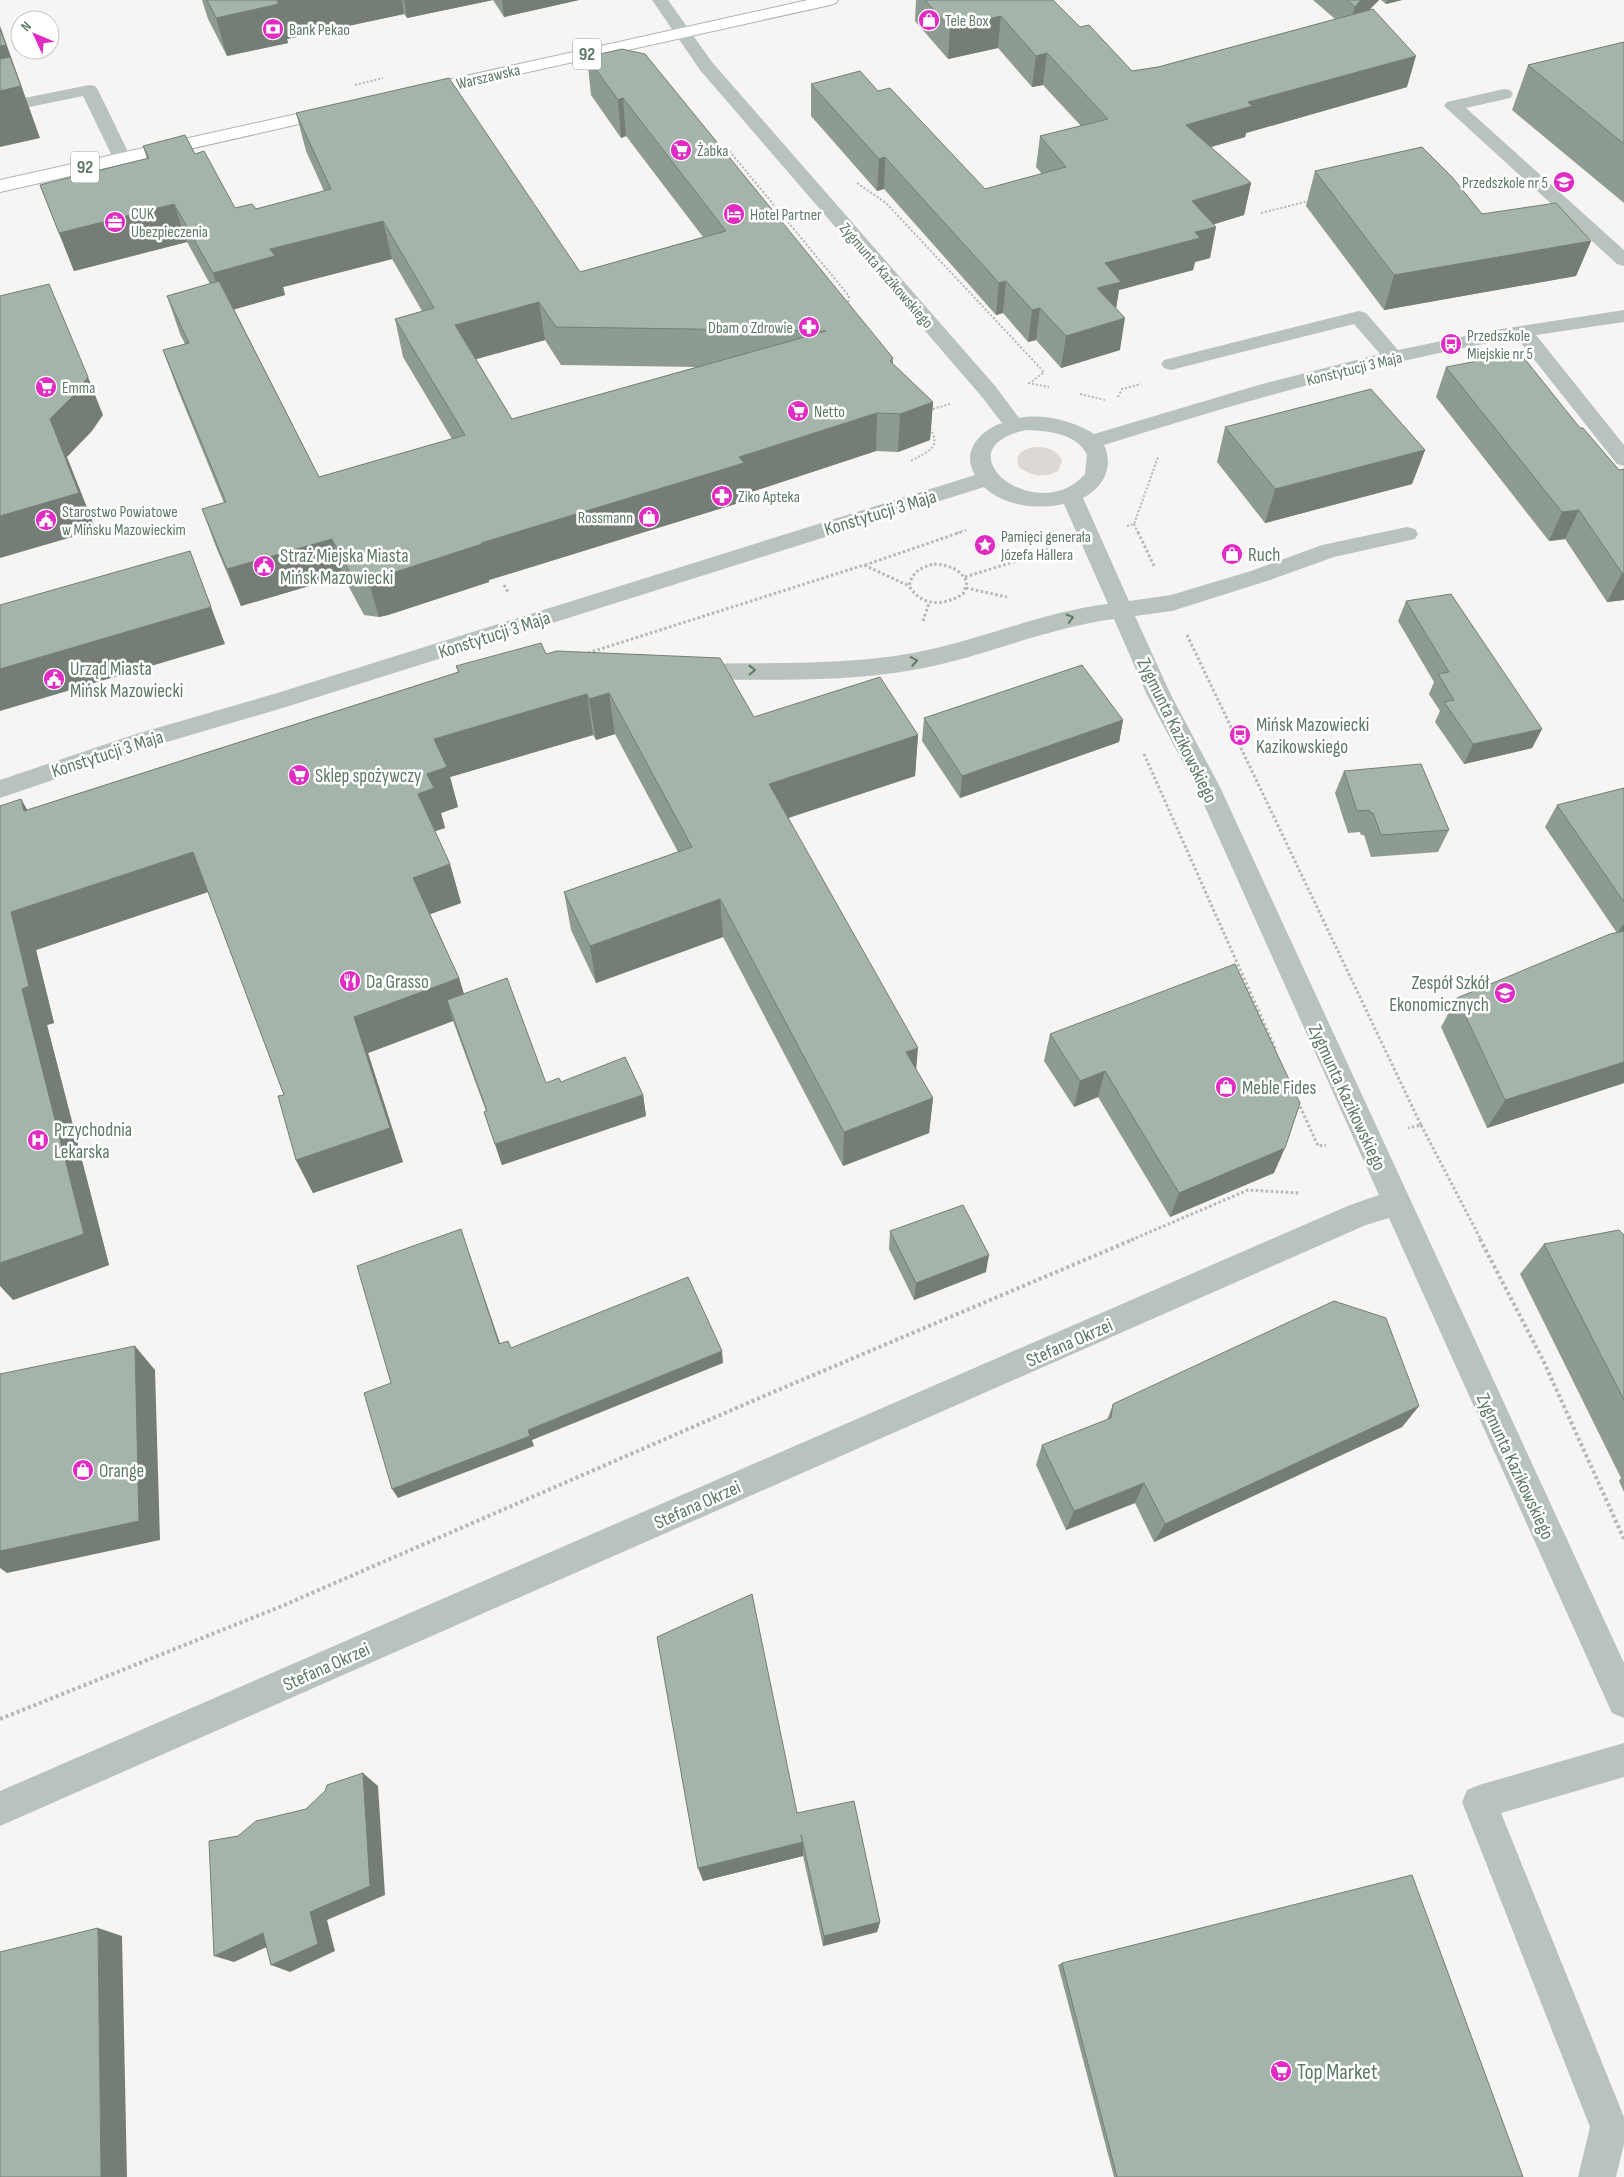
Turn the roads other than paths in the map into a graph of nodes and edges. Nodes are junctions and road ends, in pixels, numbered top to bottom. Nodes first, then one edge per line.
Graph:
1 (660, 0) edge
2 (830, 0) edge
3 (682, 32) junction
4 (1504, 94) dead end
5 (400, 96) edge
6 (0, 108) edge
7 (346, 108) edge
8 (122, 158) junction
9 (0, 186) edge
10 (1624, 260) edge
11 (1624, 316) edge
12 (1522, 331) junction
13 (1393, 357) junction
14 (1171, 364) dead end
15 (1014, 425) junction
16 (1090, 442) junction
17 (1624, 459) edge
18 (988, 478) junction
19 (1071, 495) junction
20 (1407, 534) dead end
21 (1120, 609) junction
22 (668, 672) edge
23 (0, 789) edge
24 (1396, 1203) junction
25 (1624, 1701) edge
26 (1624, 1760) edge
27 (0, 1809) edge
28 (1597, 2177) edge

1 - 3 street, Zygmunta Kazikowskiego
2 - 3 main road, Warszawska / 92
3 - 5 main road, Warszawska / 92
3 - 15 street, Zygmunta Kazikowskiego
4 - 10 street
6 - 8 street
7 - 8 main road, 92
8 - 9 main road, 92
11 - 12 street, Konstytucji 3 Maja
12 - 13 street, Konstytucji 3 Maja
12 - 17 street
13 - 14 street
13 - 16 street, Konstytucji 3 Maja
15 - 16 street
15 - 18 street
16 - 19 street
18 - 19 street
18 - 23 street, Konstytucji 3 Maja
19 - 21 street, Zygmunta Kazikowskiego
20 - 21 street
22 -> 21 street
21 - 24 street, Zygmunta Kazikowskiego
24 - 25 street, Zygmunta Kazikowskiego
24 - 27 street, Stefana Okrzei
26 - 28 street

